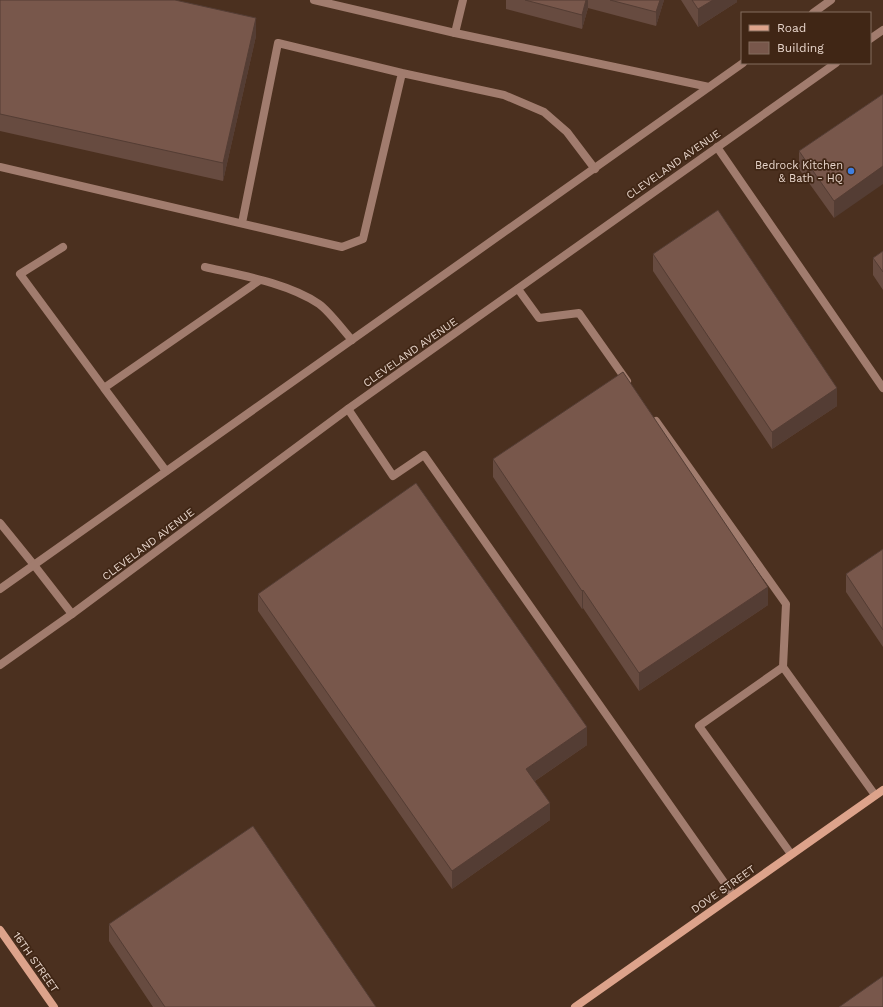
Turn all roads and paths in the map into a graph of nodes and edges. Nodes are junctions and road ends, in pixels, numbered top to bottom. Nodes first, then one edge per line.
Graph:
1 (314, 0) edge
2 (463, 0) edge
3 (831, 0) edge
4 (814, 12) edge
5 (883, 30) edge
6 (455, 33) junction
7 (871, 38) edge
8 (742, 64) edge
9 (835, 64) edge
10 (402, 73) junction
11 (709, 87) junction
12 (717, 147) junction
13 (0, 167) edge
14 (595, 169) junction
15 (242, 223) junction
16 (63, 247) dead end
17 (205, 267) dead end
18 (260, 280) junction
19 (518, 288) junction
20 (352, 340) junction
21 (104, 388) junction
22 (883, 388) edge
23 (634, 391) edge
24 (348, 409) junction
25 (653, 417) edge
26 (166, 471) junction
27 (0, 523) edge
28 (34, 565) junction
29 (0, 589) edge
30 (72, 614) junction
31 (0, 665) edge
32 (783, 667) junction
33 (883, 790) edge
34 (875, 795) junction
35 (791, 854) junction
36 (733, 895) junction
37 (0, 930) edge
38 (54, 1007) edge
39 (575, 1007) edge

1 - 6 street
2 - 6 street
3 - 4 street
5 - 7 street
6 - 11 street
8 - 11 street
9 - 12 street, CLEVELAND AVENUE
10 - 14 street
10 - 15 street
10 - 15 street
11 - 14 street
12 - 19 street, CLEVELAND AVENUE
12 - 22 street
13 - 15 street
14 - 20 street
16 - 21 street
17 - 18 street
18 - 20 street
18 - 21 street
19 - 23 street
19 - 24 street, CLEVELAND AVENUE
20 - 26 street
21 - 26 street
24 - 30 street, CLEVELAND AVENUE
24 - 36 street
25 - 32 street
26 - 28 street
27 - 28 street
28 - 29 street
28 - 30 street
30 - 31 street, CLEVELAND AVENUE
32 - 34 street
32 - 35 street
33 - 34 street, DOVE STREET
34 - 35 street, DOVE STREET
35 - 36 street, DOVE STREET
36 - 39 street, DOVE STREET
37 - 38 street, 16TH STREET

